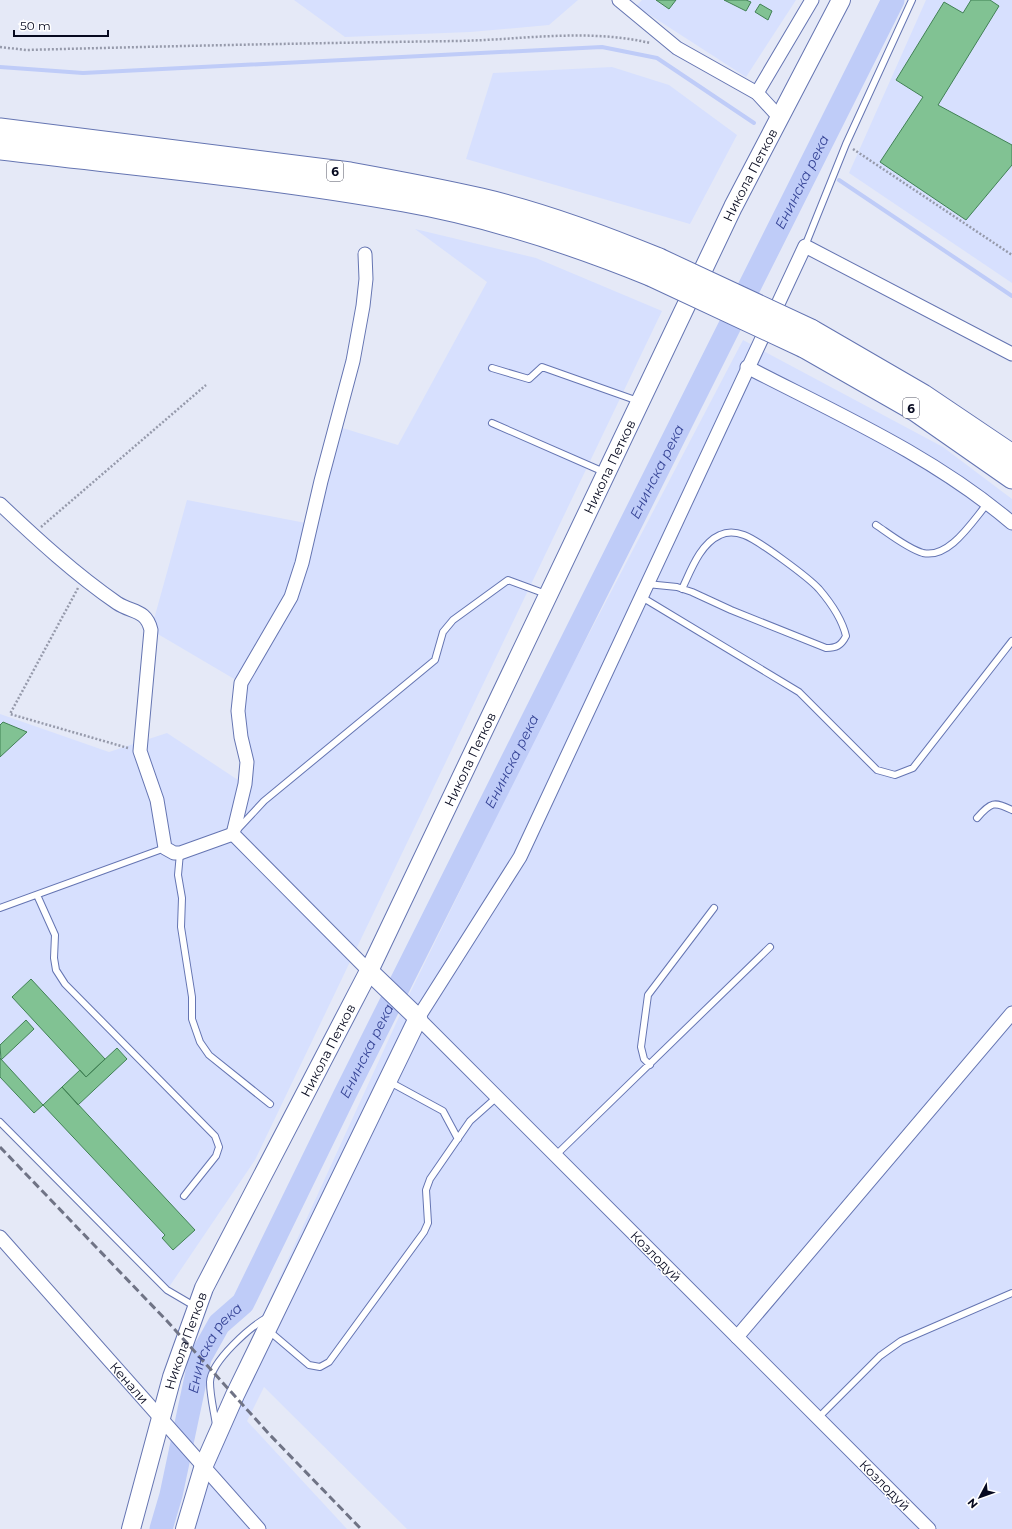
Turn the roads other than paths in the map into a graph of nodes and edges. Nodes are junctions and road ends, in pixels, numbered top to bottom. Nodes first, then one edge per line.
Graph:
1 (619, 0) edge
2 (812, 0) edge
3 (841, 0) edge
4 (912, 0) edge
5 (757, 93) junction
6 (779, 117) junction
7 (0, 129) edge
8 (0, 149) edge
9 (805, 246) junction
10 (365, 254) dead end
11 (655, 267) junction
12 (808, 339) junction
13 (1012, 354) edge
14 (747, 367) junction
15 (492, 368) dead end
16 (639, 402) junction
17 (492, 423) dead end
18 (1012, 455) edge
19 (606, 472) junction
20 (1012, 478) edge
21 (988, 503) junction
22 (0, 504) edge
23 (1012, 523) edge
24 (876, 525) dead end
25 (646, 584) junction
26 (682, 589) junction
27 (548, 594) junction
28 (640, 596) junction
29 (1012, 641) edge
30 (1012, 810) edge
31 (978, 818) dead end
32 (233, 834) junction
33 (165, 848) junction
34 (180, 853) junction
35 (37, 895) junction
36 (0, 908) edge
37 (714, 908) dead end
38 (770, 947) dead end
39 (375, 977) junction
40 (1012, 1012) edge
41 (412, 1013) junction
42 (650, 1065) junction
43 (387, 1081) junction
44 (497, 1097) junction
45 (270, 1104) dead end
46 (0, 1122) edge
47 (458, 1139) junction
48 (555, 1156) junction
49 (184, 1196) dead end
50 (0, 1238) edge
51 (1012, 1293) edge
52 (197, 1308) junction
53 (275, 1314) junction
54 (267, 1330) junction
55 (736, 1337) junction
56 (818, 1418) junction
57 (166, 1425) junction
58 (218, 1434) junction
59 (200, 1461) junction
60 (131, 1529) edge
61 (185, 1529) edge
62 (259, 1529) edge
63 (929, 1529) edge

1 - 5 street
2 - 5 street
3 - 6 main road, Никола Петков
4 - 9 lane
5 - 6 street
6 - 16 main road, Никола Петков
7 - 11 highway, 6
8 - 11 highway, 6
9 - 13 street
9 - 14 street
10 - 32 street
11 - 12 highway, 6, bridge
12 - 18 highway, 6
12 - 20 highway, 6
14 - 21 street
14 - 25 street
15 - 16 lane
16 - 19 main road, Никола Петков
17 - 19 lane
19 - 27 main road, Никола Петков
21 - 23 street
21 - 24 lane
22 - 33 street
25 - 26 lane
25 - 28 street
26 - 26 lane
27 - 32 lane
27 - 39 main road, Никола Петков
28 - 29 lane
28 - 41 street
30 - 31 lane
32 - 34 street
32 - 39 street
33 - 34 street
33 - 35 lane
34 - 45 lane
35 - 36 lane
35 - 49 lane
37 - 42 lane
38 - 42 lane
39 - 41 main road, Козлодуй
39 - 52 main road, Никола Петков
40 - 55 street
41 - 43 main road
41 - 44 street, Козлодуй
42 - 48 lane
43 - 47 lane
43 - 53 main road
44 - 47 lane
44 - 48 street, Козлодуй
46 - 52 lane
47 - 54 lane
48 - 55 street, Козлодуй
50 - 57 street, Кенали
51 - 56 lane
52 - 57 main road, Никола Петков
53 - 54 main road
53 - 58 lane
54 - 58 main road
55 - 56 street, Козлодуй
56 - 63 street, Козлодуй
57 - 59 street, Кенали
57 - 60 main road, Никола Петков
58 - 59 main road
59 - 61 main road
59 - 62 street, Кенали

